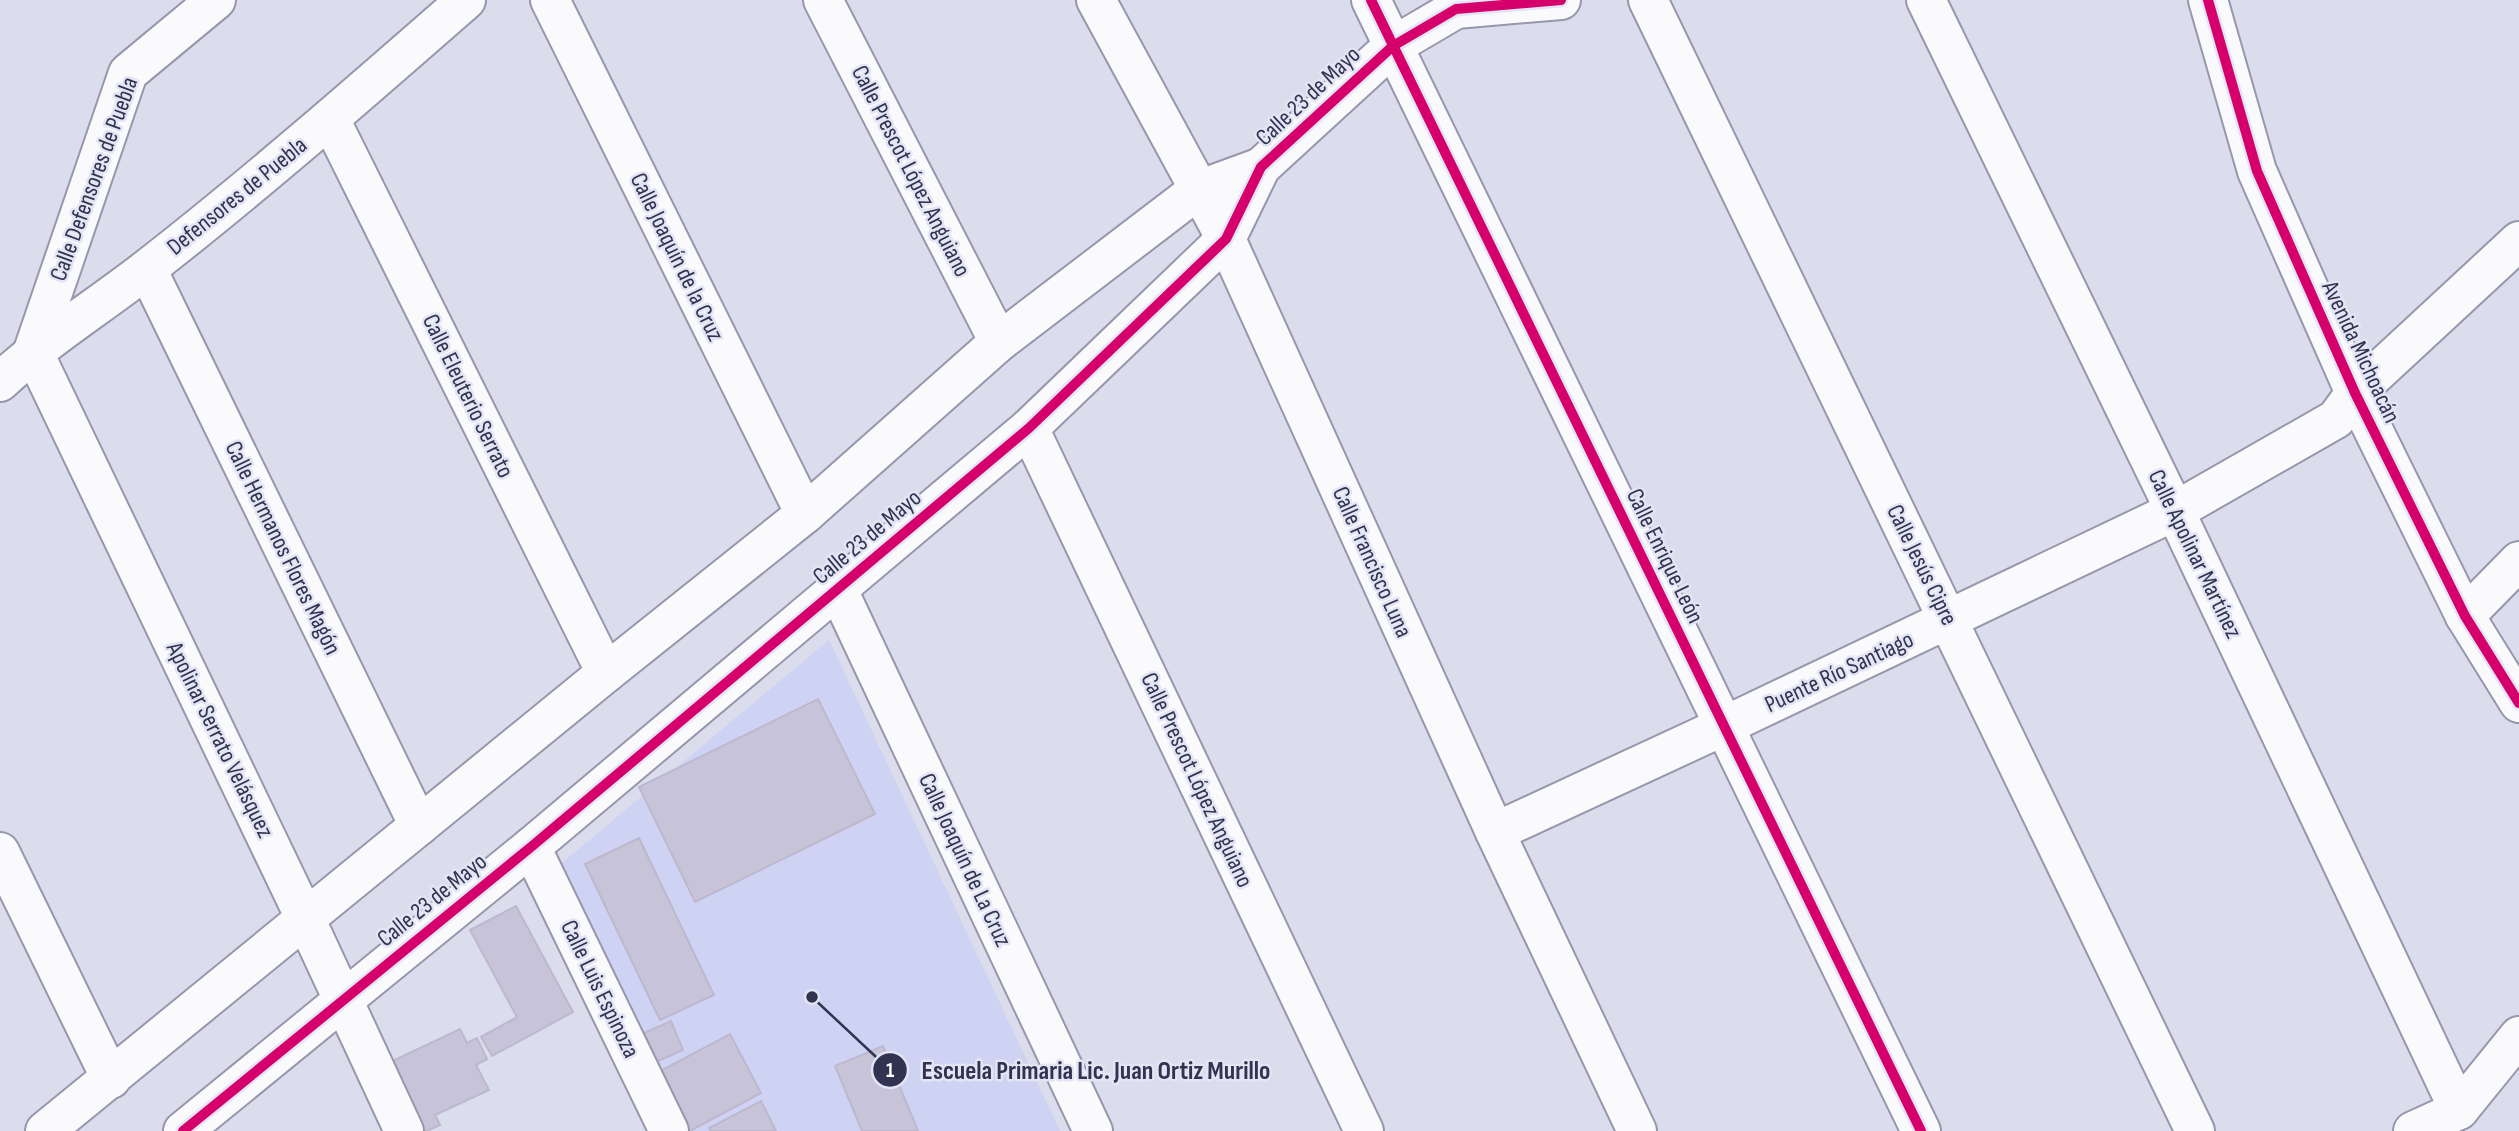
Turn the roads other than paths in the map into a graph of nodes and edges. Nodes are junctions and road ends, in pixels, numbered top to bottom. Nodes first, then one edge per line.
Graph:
1 (216, 0) edge
2 (466, 0) edge
3 (550, 0) edge
4 (823, 0) edge
5 (1096, 0) edge
6 (1371, 0) edge
7 (1561, 0) edge
8 (1648, 0) edge
9 (1926, 0) edge
10 (2208, 0) edge
11 (1393, 46) junction
12 (330, 119) junction
13 (1261, 167) junction
14 (1198, 190) junction
15 (1226, 239) junction
16 (2519, 241) edge
17 (147, 269) junction
18 (999, 342) junction
19 (33, 351) junction
20 (0, 382) edge
21 (2355, 393) junction
22 (1029, 428) junction
23 (2175, 511) junction
24 (804, 514) junction
25 (2519, 561) edge
26 (838, 590) junction
27 (2465, 616) junction
28 (1948, 620) junction
29 (606, 673) junction
30 (2519, 703) edge
31 (1724, 726) junction
32 (419, 826) junction
33 (1495, 832) junction
34 (531, 847) junction
35 (0, 852) edge
36 (305, 918) junction
37 (342, 1000) junction
38 (2519, 1036) edge
39 (111, 1079) junction
40 (2459, 1110) junction
41 (45, 1131) edge
42 (183, 1131) edge
43 (404, 1131) edge
44 (669, 1131) edge
45 (1093, 1131) edge
46 (1364, 1131) edge
47 (1637, 1131) edge
48 (1921, 1131) edge
49 (2195, 1131) edge
50 (2413, 1131) edge

1 - 19 street, Calle Defensores de Puebla
2 - 12 street, Defensores de Puebla
3 - 24 street, Calle Joaquín de la Cruz
4 - 18 street, Calle Prescot López Anguiano
5 - 14 street, Calle Francisco Luna
6 - 11 street, Calle Enrique León
7 - 11 street, Calle 23 de Mayo
8 - 28 street, Calle Jesús Cipre
9 - 23 street, Calle Apolinar Martínez
10 - 21 street, Avenida Michoacán
11 - 13 street, Calle 23 de Mayo
11 - 31 street, Calle Enrique León
12 - 17 street, Defensores de Puebla
12 - 29 street, Calle Eleuterio Serrato
13 - 14 street, Calle 23 de Mayo
13 - 15 street, Calle 23 de Mayo
14 - 15 street, Calle Francisco Luna
14 - 18 street, Calle 23 de Mayo
15 - 22 street, Calle 23 de Mayo
15 - 33 street, Calle Francisco Luna
16 - 21 street, Puente Río Santiago
17 - 19 street, Defensores de Puebla
17 - 32 street, Calle Hermanos Flores Magón
18 - 24 street, Calle 23 de Mayo
19 - 20 street, Defensores de Puebla
19 - 36 street, Apolinar Serrato Velásquez
21 - 23 street, Puente Río Santiago
21 - 27 street, Avenida Michoacán
22 - 26 street, Calle 23 de Mayo
22 - 46 street, Calle Prescot López Anguiano
23 - 28 street, Puente Río Santiago
23 - 40 street, Calle Apolinar Martínez
24 - 29 street, Calle 23 de Mayo
25 - 27 street
26 - 34 street, Calle 23 de Mayo
26 - 45 street, Calle Joaquín de La Cruz
27 - 30 street, Avenida Michoacán
28 - 31 street, Puente Río Santiago
28 - 49 street, Calle Jesús Cipre
29 - 32 street, Calle 23 de Mayo
31 - 33 street, Puente Río Santiago
31 - 48 street, Calle Enrique León
32 - 36 street, Calle 23 de Mayo
33 - 47 street, Calle Francisco Luna
34 - 37 street, Calle 23 de Mayo
34 - 44 street, Calle Luis Espinoza
35 - 39 street
36 - 37 street, Apolinar Serrato Velásquez
36 - 39 street, Calle 23 de Mayo
37 - 42 street, Calle 23 de Mayo
37 - 43 street, Apolinar Serrato Velásquez
38 - 40 street
39 - 41 street, Calle 23 de Mayo
40 - 50 street

